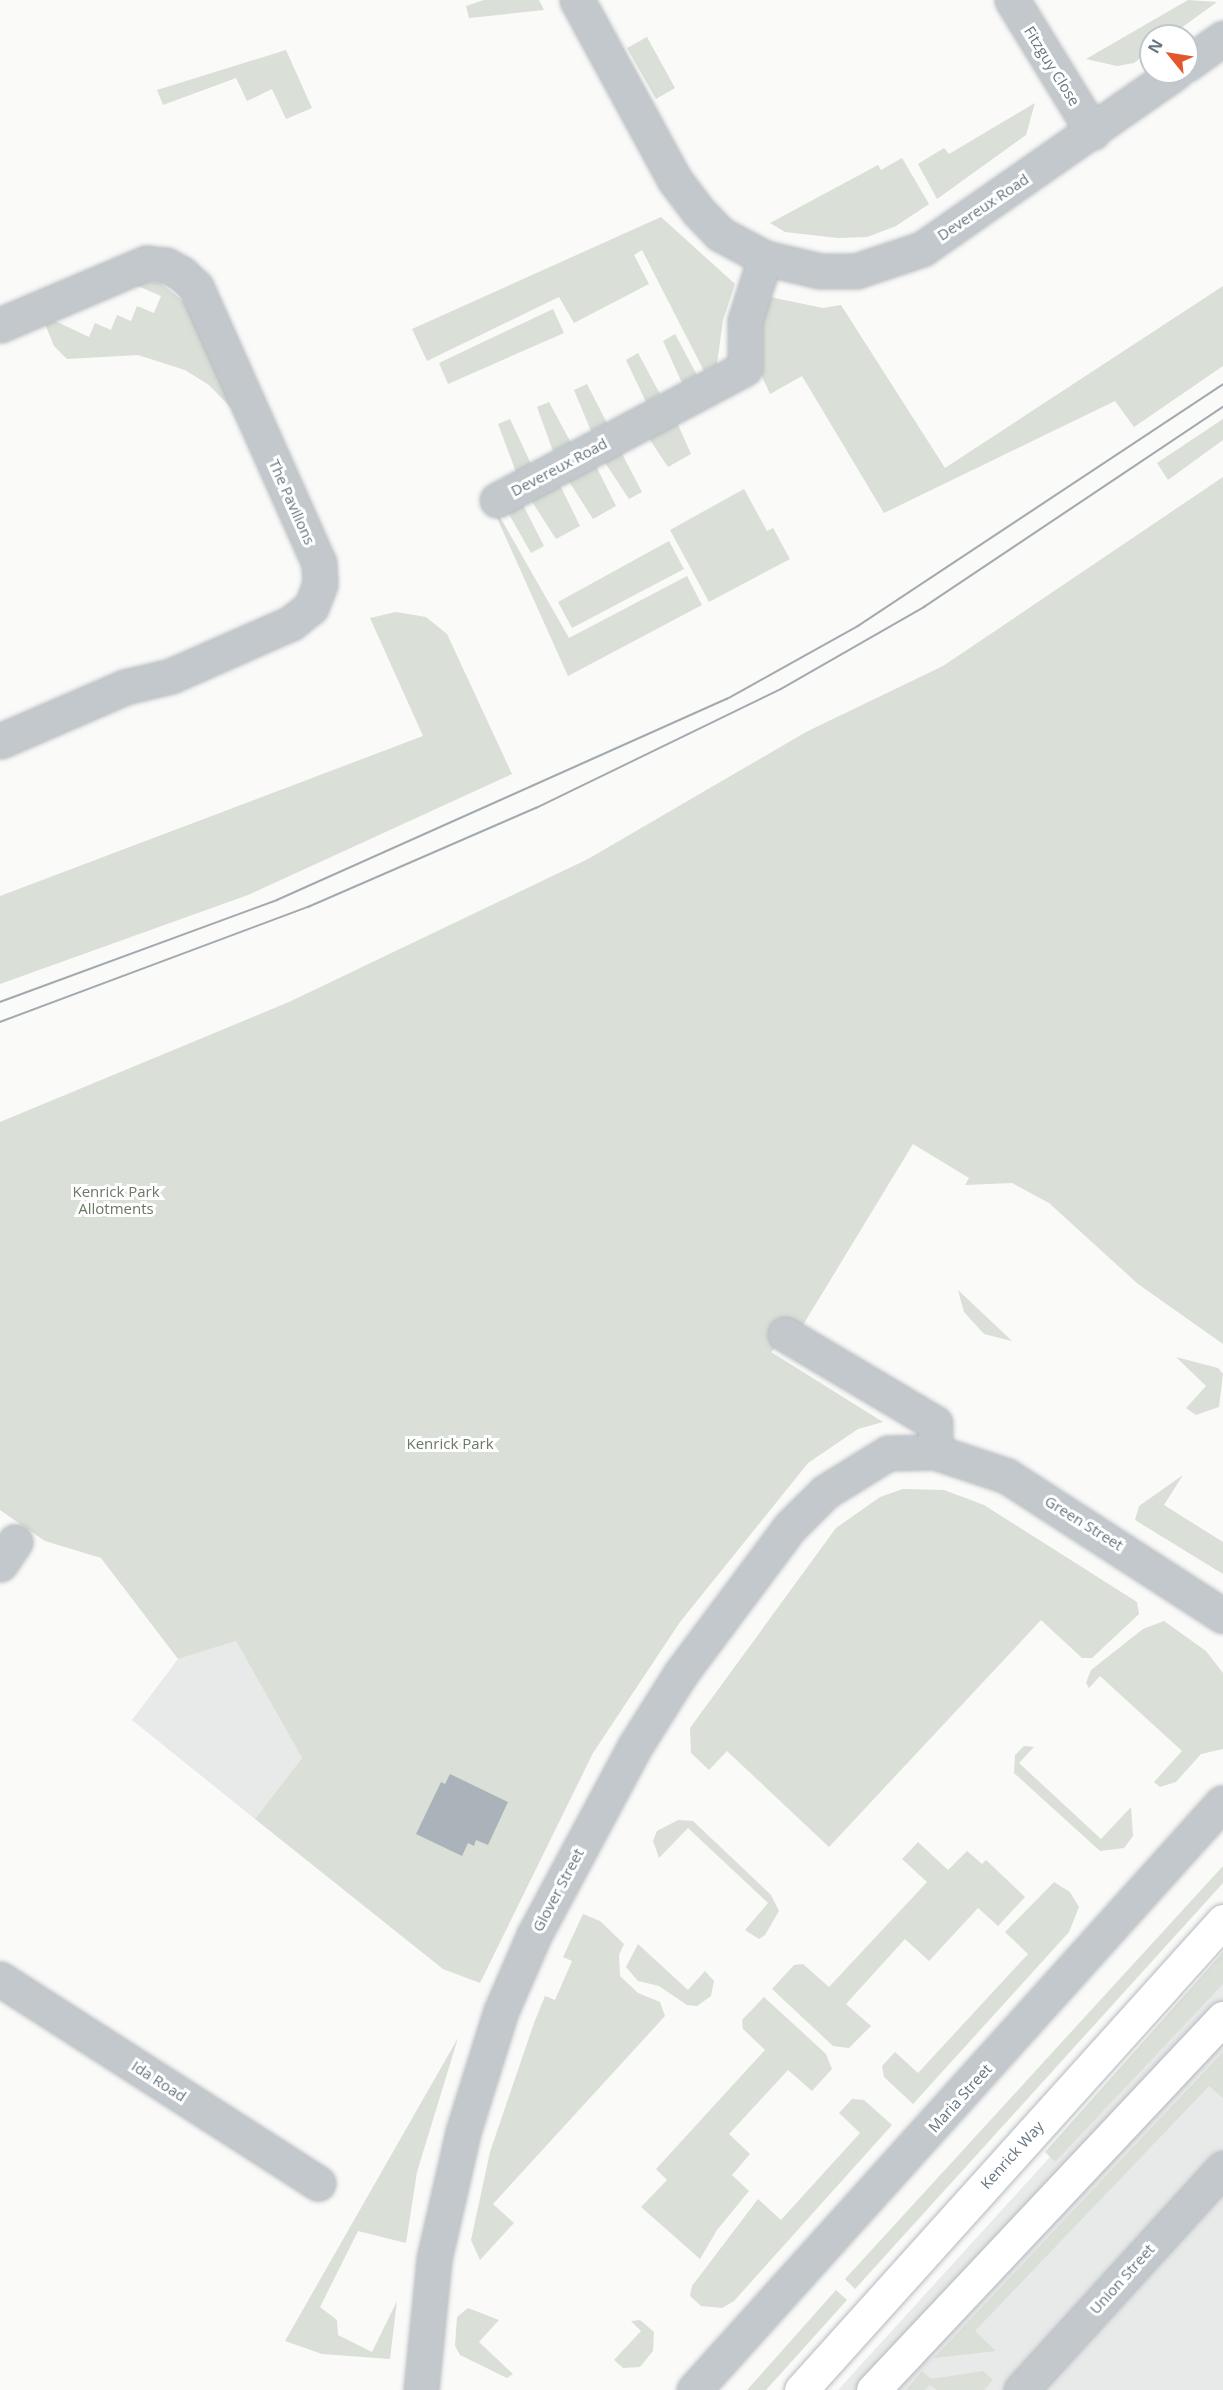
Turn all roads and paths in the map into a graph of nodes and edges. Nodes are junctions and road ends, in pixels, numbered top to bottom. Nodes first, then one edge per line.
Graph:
1 (577, 0) edge
2 (1012, 0) edge
3 (1223, 38) edge
4 (1199, 55) edge
5 (1159, 84) edge
6 (1093, 132) junction
7 (765, 258) junction
8 (0, 326) edge
9 (497, 500) dead end
10 (0, 741) edge
11 (785, 1334) dead end
12 (935, 1452) junction
13 (859, 1467) joint
14 (1223, 1616) edge
15 (1222, 1803) edge
16 (1223, 1920) edge
17 (0, 1979) edge
18 (1223, 2018) edge
19 (1223, 2168) edge
20 (318, 2183) dead end
21 (421, 2390) edge
22 (694, 2390) edge
23 (801, 2390) edge
24 (873, 2390) edge
25 (1021, 2390) edge

1 - 7 street, Devereux Road
2 - 6 street, Fitzguy Close
3 - 4 street
5 - 6 street, Devereux Road
6 - 7 street, Devereux Road
7 - 9 street, Devereux Road
8 - 10 street, The Pavilions
11 - 12 street
12 - 13 street, Green Street
12 - 14 street, Green Street
13 - 21 street, Glover Street
15 - 22 street, Maria Street
16 - 23 main road, Kenrick Way
17 - 20 street, Ida Road
18 - 24 main road
19 - 25 street, Union Street

